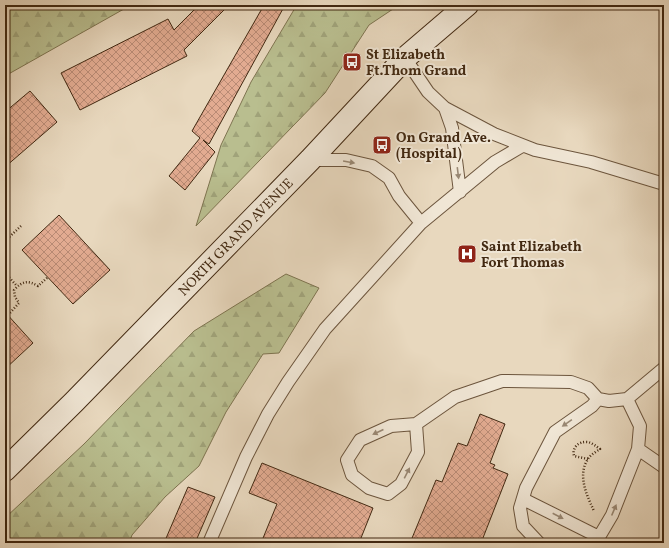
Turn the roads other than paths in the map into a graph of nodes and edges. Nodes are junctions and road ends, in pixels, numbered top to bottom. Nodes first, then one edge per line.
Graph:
1 (467, 5) edge
2 (405, 58) junction
3 (445, 108) junction
4 (522, 146) junction
5 (310, 160) junction
6 (664, 184) edge
7 (460, 192) junction
8 (421, 223) junction
9 (664, 368) edge
10 (598, 399) junction
11 (627, 399) junction
12 (416, 424) junction
13 (638, 449) junction
14 (664, 467) edge
15 (5, 470) edge
16 (523, 499) junction
17 (596, 540) edge
18 (209, 543) edge
19 (540, 543) edge

1 - 2 main road, NORTH GRAND AVENUE
2 - 3 lane
2 - 5 main road, NORTH GRAND AVENUE
3 - 4 lane
3 -> 7 lane
4 - 6 lane
4 - 7 lane
5 -> 8 lane
5 - 15 main road, NORTH GRAND AVENUE
7 - 8 lane
8 - 18 lane
9 - 11 lane
10 - 11 lane
10 - 12 lane
10 -> 16 lane
11 - 13 lane
12 -> 12 lane
13 - 14 lane
17 -> 13 lane
16 -> 17 lane
16 - 19 lane

